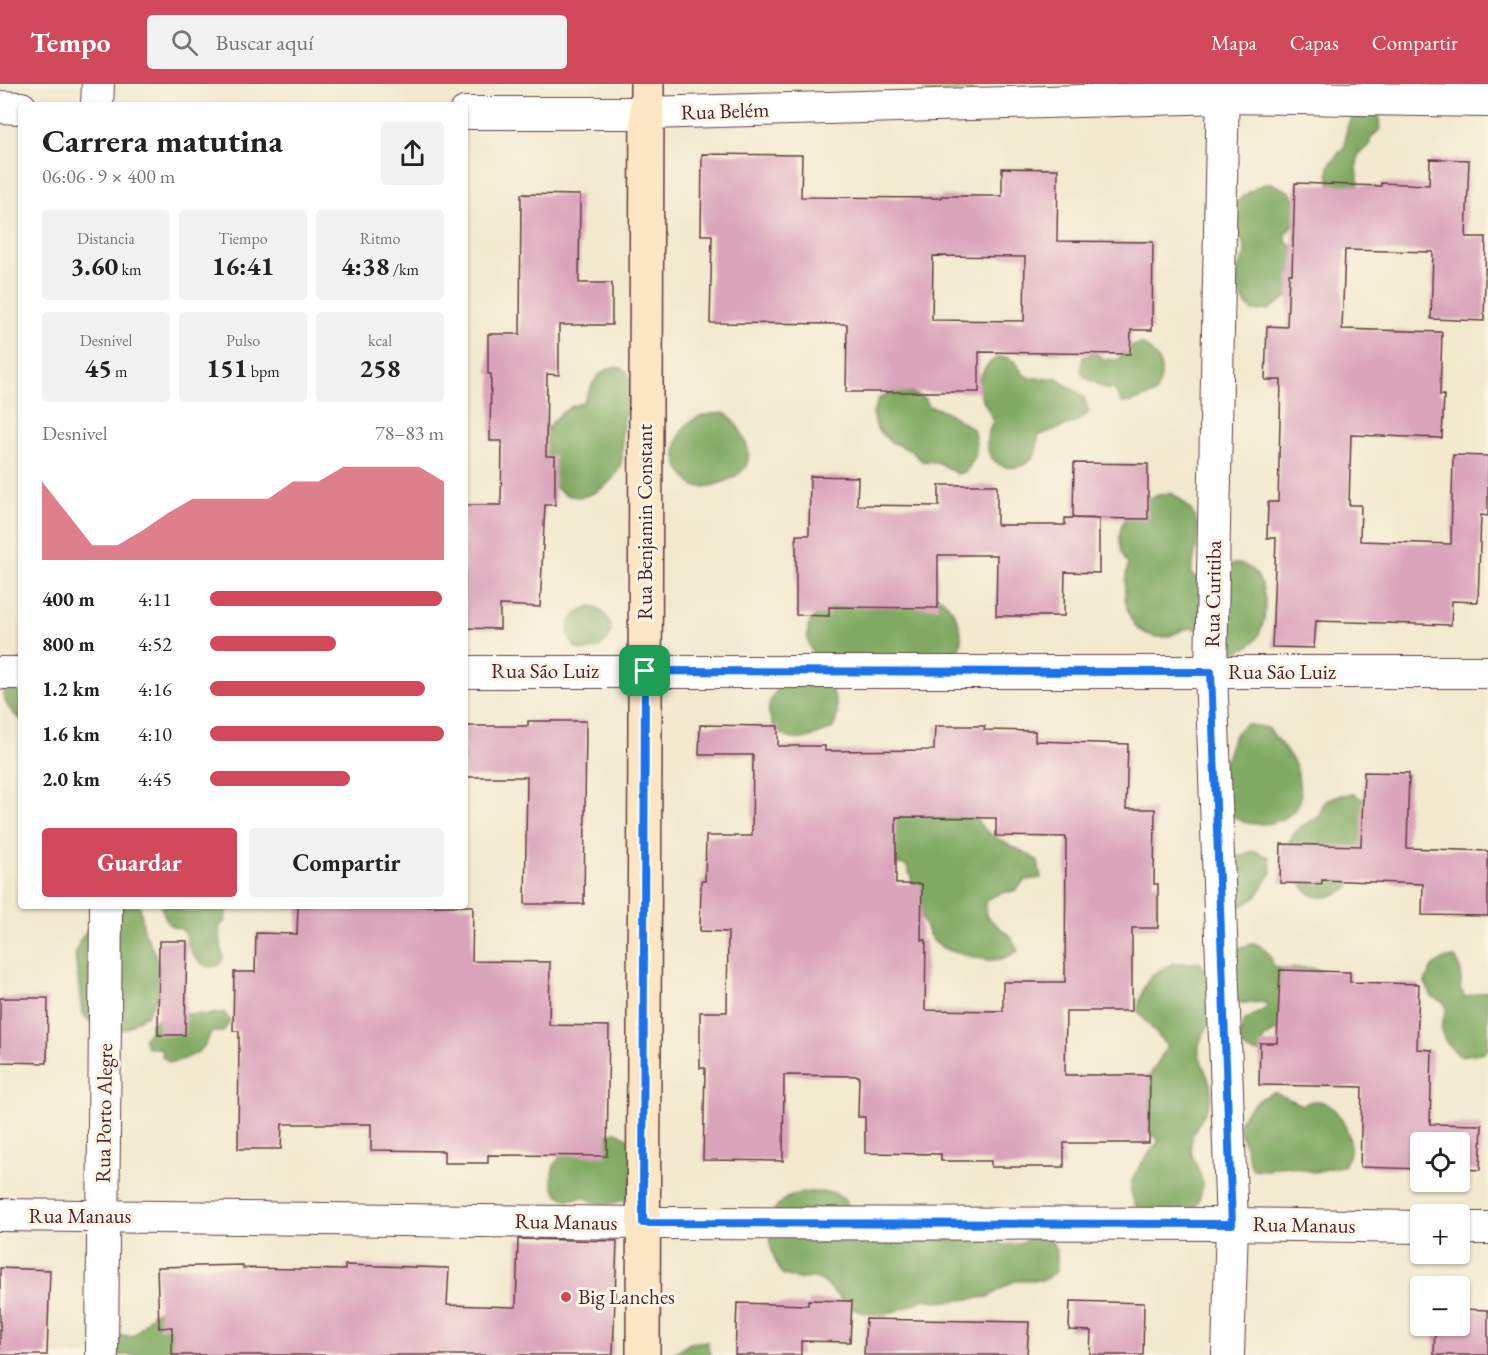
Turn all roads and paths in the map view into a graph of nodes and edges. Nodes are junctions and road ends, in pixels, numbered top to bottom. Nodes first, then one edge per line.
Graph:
1 (98, 84) edge
2 (1223, 91) edge
3 (647, 98) edge
4 (1488, 101) edge
5 (97, 102) edge
6 (0, 107) edge
7 (18, 108) edge
8 (468, 112) edge
9 (645, 671) junction
10 (468, 672) edge
11 (1211, 672) junction
12 (1488, 672) edge
13 (0, 673) edge
14 (18, 673) edge
15 (106, 909) edge
16 (0, 1215) edge
17 (103, 1215) junction
18 (643, 1223) junction
19 (1232, 1224) junction
20 (1410, 1227) edge
21 (1470, 1228) edge
22 (1488, 1228) edge
23 (102, 1355) edge
24 (643, 1355) edge
25 (1228, 1355) edge

1 - 5 street
2 - 3 street, Rua Belém
2 - 4 street, Rua Belém
2 - 11 street, Rua Curitiba
3 - 8 street, Rua Belém
3 - 9 street, Rua Benjamin Constant
6 - 7 street
9 - 10 street, Rua São Luiz
9 - 11 street, Rua São Luiz
9 - 18 street, Rua Benjamin Constant
11 - 12 street, Rua São Luiz
11 - 19 street, Rua Curitiba
13 - 14 street
15 - 17 street, Rua Porto Alegre
16 - 17 street, Rua Manaus
17 - 18 street, Rua Manaus
17 - 23 street, Rua Porto Alegre
18 - 19 street, Rua Manaus
18 - 24 street, Rua Benjamin Constant
19 - 20 street, Rua Manaus
19 - 25 street, Rua Curitiba
21 - 22 street

